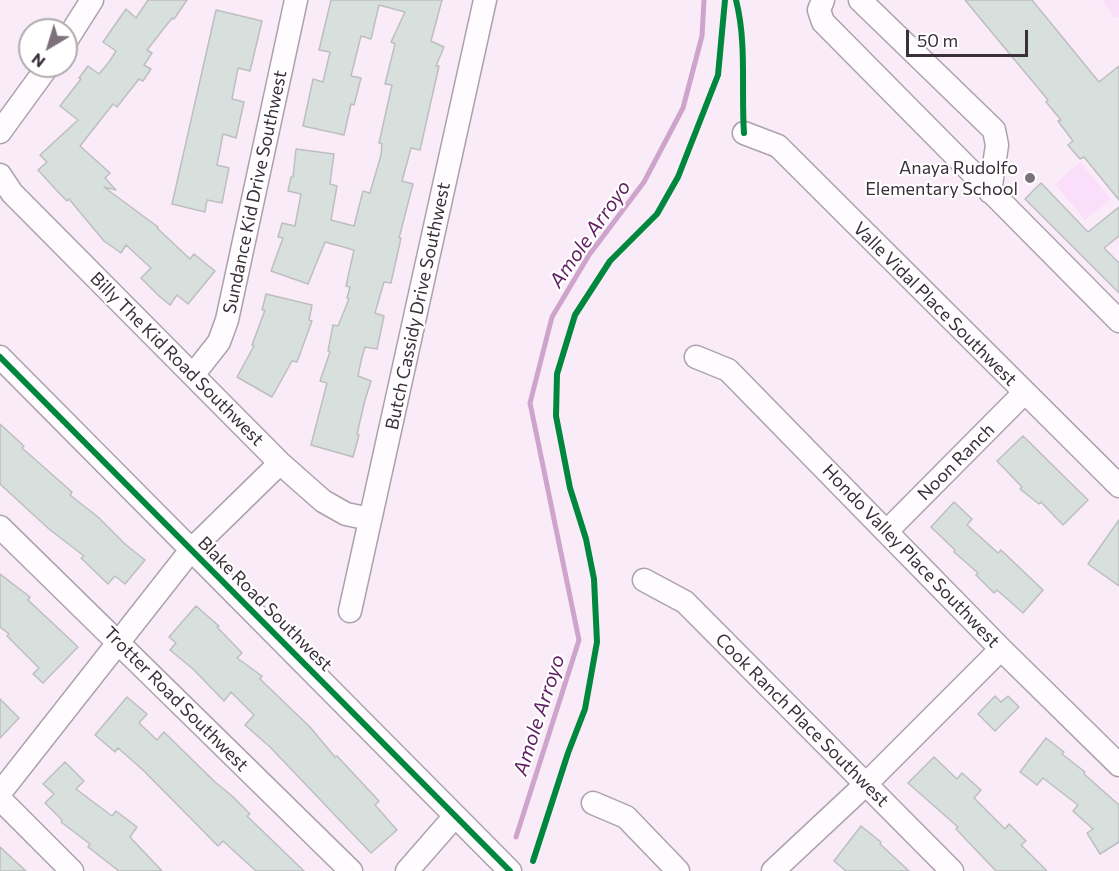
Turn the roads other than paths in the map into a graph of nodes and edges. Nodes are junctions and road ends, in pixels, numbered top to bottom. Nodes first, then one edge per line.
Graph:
1 (92, 0) edge
2 (296, 0) edge
3 (485, 0) edge
4 (823, 0) edge
5 (860, 0) edge
6 (78, 22) edge
7 (39, 78) edge
8 (0, 132) edge
9 (744, 133) dead end
10 (0, 175) edge
11 (990, 192) junction
12 (1119, 321) edge
13 (0, 357) edge
14 (696, 357) dead end
15 (193, 375) junction
16 (1024, 393) junction
17 (280, 463) junction
18 (1117, 480) edge
19 (370, 519) junction
20 (0, 527) edge
21 (887, 531) junction
22 (191, 550) junction
23 (644, 580) dead end
24 (350, 611) dead end
25 (118, 642) junction
26 (1001, 649) junction
27 (1119, 765) edge
28 (866, 784) junction
29 (0, 793) edge
30 (0, 799) edge
31 (593, 802) dead end
32 (455, 816) junction
33 (72, 871) edge
34 (351, 871) edge
35 (407, 871) edge
36 (510, 871) edge
37 (678, 871) edge
38 (773, 871) edge
39 (952, 871) edge

1 - 6 street
2 - 15 street, Sundance Kid Drive Southwest
3 - 19 street, Butch Cassidy Drive Southwest
4 - 11 street
5 - 11 street
7 - 8 street
9 - 16 street, Valle Vidal Place Southwest
10 - 15 street, Billy The Kid Road Southwest
11 - 12 street
13 - 22 street, Blake Road Southwest
14 - 21 street, Hondo Valley Place Southwest
15 - 17 street, Billy The Kid Road Southwest
16 - 18 street, Valle Vidal Place Southwest
16 - 21 street, Noon Ranch
17 - 19 street, Billy The Kid Road Southwest
17 - 22 street
19 - 24 street, Butch Cassidy Drive Southwest
20 - 25 street, Trotter Road Southwest
21 - 26 street, Hondo Valley Place Southwest
22 - 25 street
22 - 32 street, Blake Road Southwest
23 - 28 street, Cook Ranch Place Southwest
25 - 29 street
25 - 34 street, Trotter Road Southwest
26 - 27 street, Hondo Valley Place Southwest
26 - 28 street
28 - 38 street
28 - 39 street, Cook Ranch Place Southwest
30 - 33 street
31 - 37 street
32 - 35 street
32 - 36 street, Blake Road Southwest

